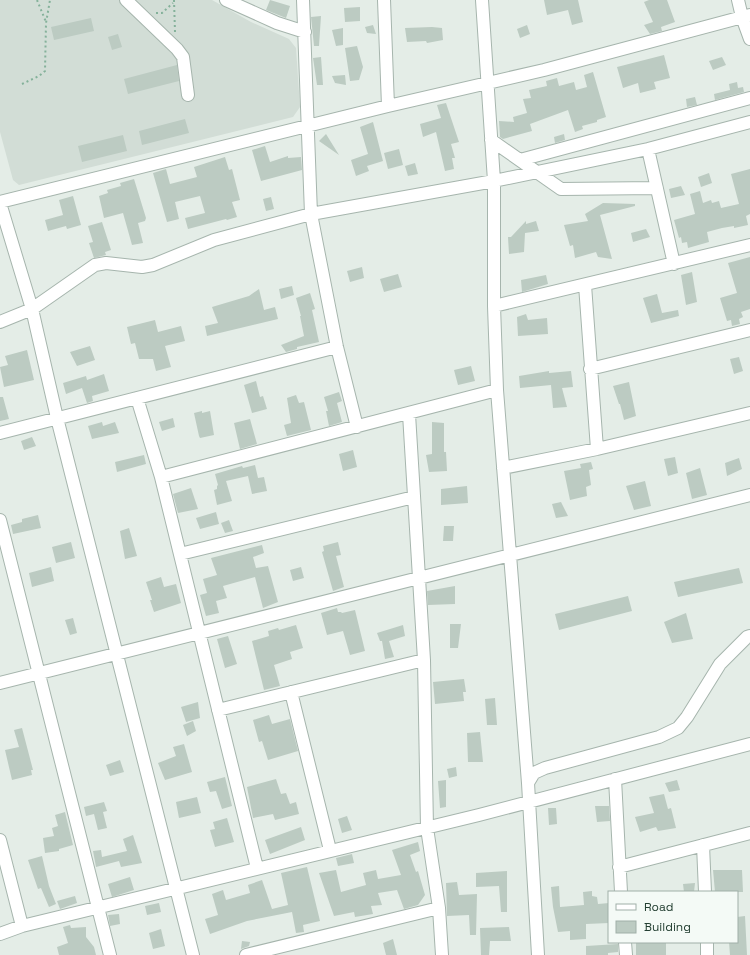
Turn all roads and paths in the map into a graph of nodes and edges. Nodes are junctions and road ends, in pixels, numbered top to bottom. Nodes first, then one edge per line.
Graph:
1 (37, 0) edge
2 (50, 0) edge
3 (126, 0) edge
4 (174, 0) edge
5 (226, 0) edge
6 (303, 0) edge
7 (384, 0) edge
8 (482, 0) edge
9 (738, 0) edge
10 (746, 16) edge
11 (46, 23) junction
12 (305, 32) junction
13 (750, 39) edge
14 (177, 49) junction
15 (22, 84) dead end
16 (486, 84) junction
17 (188, 95) dead end
18 (750, 98) edge
19 (388, 106) junction
20 (750, 122) edge
21 (307, 126) junction
22 (491, 140) junction
23 (648, 149) junction
24 (520, 160) junction
25 (537, 172) junction
26 (494, 181) junction
27 (656, 188) junction
28 (0, 203) edge
29 (311, 214) junction
30 (750, 245) edge
31 (674, 264) junction
32 (586, 285) junction
33 (494, 306) junction
34 (32, 309) junction
35 (0, 322) edge
36 (750, 330) edge
37 (337, 347) junction
38 (590, 370) junction
39 (497, 390) junction
40 (137, 398) junction
41 (750, 413) edge
42 (409, 414) junction
43 (56, 418) junction
44 (358, 427) junction
45 (0, 433) edge
46 (597, 449) junction
47 (503, 468) junction
48 (161, 477) junction
49 (750, 495) edge
50 (414, 497) junction
51 (0, 520) edge
52 (180, 554) junction
53 (510, 554) junction
54 (418, 578) junction
55 (199, 633) junction
56 (750, 636) edge
57 (117, 654) junction
58 (424, 660) junction
59 (39, 673) junction
60 (0, 683) edge
61 (292, 692) junction
62 (218, 710) junction
63 (750, 744) edge
64 (615, 779) junction
65 (528, 783) junction
66 (529, 801) junction
67 (428, 828) junction
68 (750, 833) edge
69 (0, 840) edge
70 (703, 845) junction
71 (330, 850) junction
72 (619, 867) junction
73 (257, 868) junction
74 (178, 889) junction
75 (621, 891) edge
76 (705, 891) edge
77 (98, 908) junction
78 (439, 908) junction
79 (22, 926) junction
80 (0, 934) edge
81 (625, 943) edge
82 (707, 943) edge
83 (277, 952) edge
84 (110, 955) edge
85 (193, 955) edge
86 (246, 955) edge
87 (442, 955) edge
88 (538, 955) edge
89 (626, 955) edge
90 (708, 955) edge

1 - 11 path
2 - 11 path
3 - 14 street
4 - 14 path
5 - 12 street
6 - 12 street
7 - 19 street
8 - 16 street
9 - 10 street
10 - 13 street
10 - 16 street
11 - 15 path
12 - 21 street
14 - 17 street
16 - 19 street
16 - 22 street
18 - 24 street
19 - 21 street
20 - 23 street
21 - 28 street
21 - 29 street
22 - 24 street
22 - 26 street
23 - 25 street
23 - 27 street
24 - 25 street
25 - 26 street
25 - 27 street
26 - 29 street
26 - 33 street
27 - 31 street
28 - 34 street
29 - 34 street
29 - 37 street
30 - 31 street
31 - 32 street
32 - 33 street
32 - 38 street
33 - 39 street
34 - 35 street
34 - 43 street
36 - 38 street
37 - 40 street
37 - 44 street
38 - 46 street
39 - 42 street
39 - 47 street
40 - 43 street
40 - 48 street
41 - 46 street
42 - 44 street
42 - 50 street
43 - 45 street
43 - 57 street
44 - 48 street
46 - 47 street
47 - 53 street
48 - 52 street
49 - 53 street
50 - 52 street
50 - 54 street
51 - 59 street
52 - 55 street
53 - 54 street
53 - 65 street
54 - 55 street
54 - 58 street
55 - 57 street
55 - 62 street
56 - 65 street
57 - 59 street
57 - 74 street
58 - 61 street
58 - 67 street
59 - 60 street
59 - 77 street
61 - 62 street
61 - 71 street
62 - 73 street
63 - 64 street
64 - 66 street
64 - 72 street
65 - 66 street
66 - 67 street
66 - 88 street
67 - 71 street
67 - 78 street
68 - 70 street
69 - 79 street
70 - 72 street
70 - 76 street
71 - 73 street
72 - 75 street
73 - 74 street
74 - 77 street
74 - 85 street
77 - 79 street
77 - 84 street
78 - 83 street
78 - 87 street
79 - 80 street
81 - 89 street
82 - 90 street
83 - 86 street

